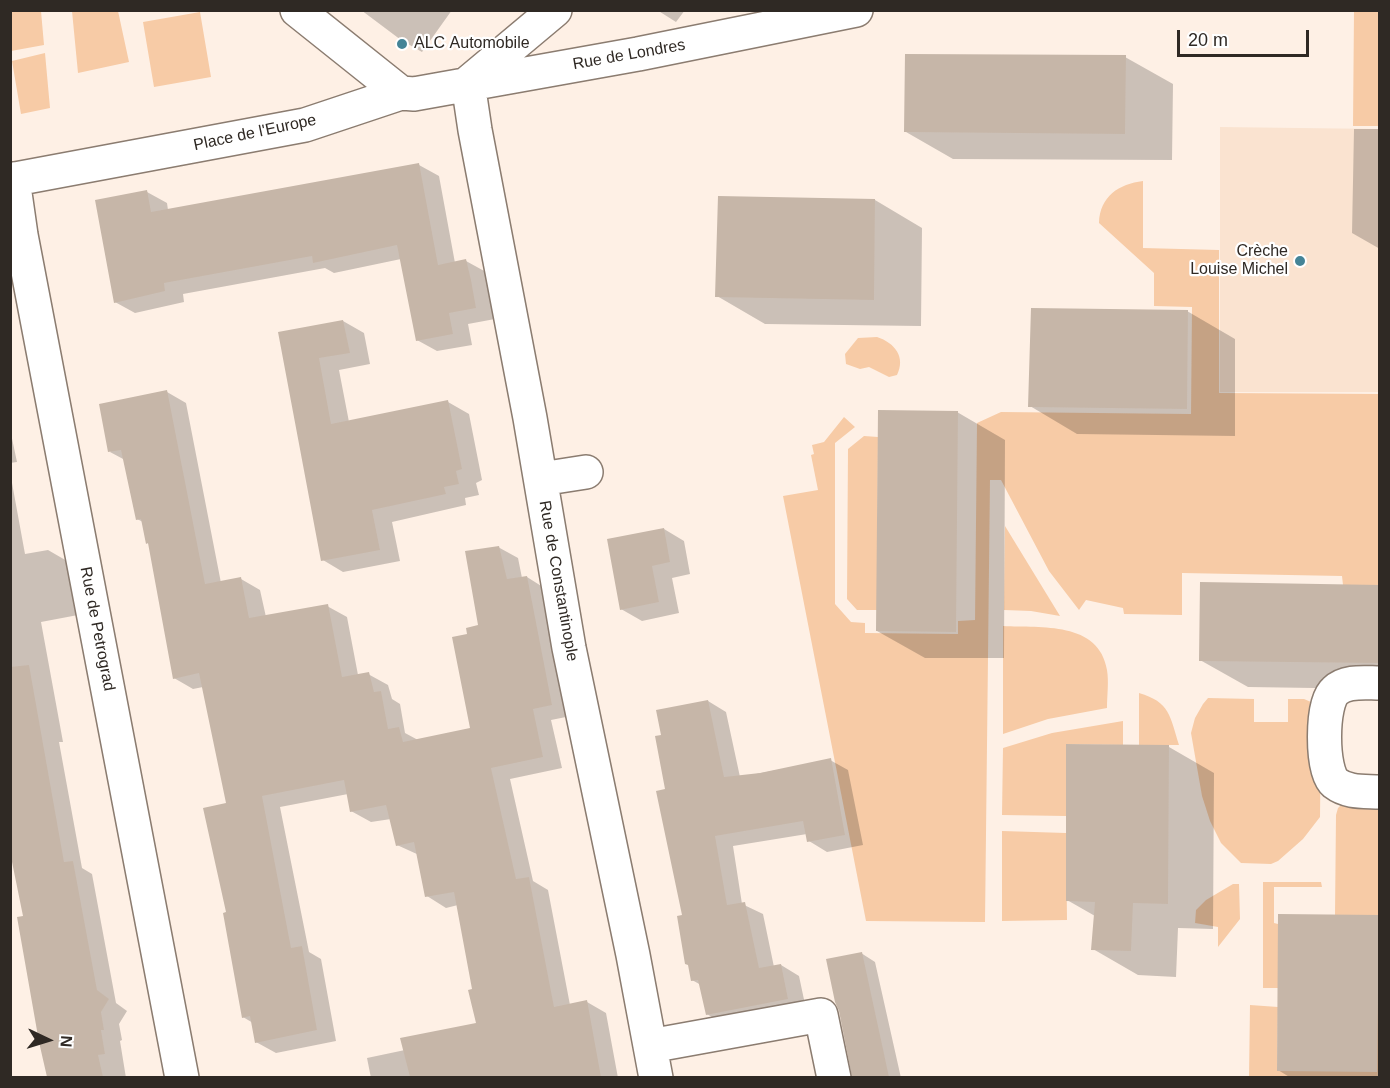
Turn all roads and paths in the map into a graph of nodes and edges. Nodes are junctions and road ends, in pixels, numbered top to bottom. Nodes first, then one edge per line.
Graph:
1 (297, 10) edge
2 (555, 10) edge
3 (856, 10) edge
4 (468, 83) junction
5 (401, 93) junction
6 (12, 180) edge
7 (586, 472) dead end
8 (541, 479) junction
9 (1380, 683) edge
10 (1380, 792) edge
11 (650, 1046) junction
12 (182, 1077) edge
13 (656, 1077) edge
14 (834, 1077) edge

1 - 5 street
2 - 4 street
3 - 4 street, Rue de Londres
4 - 5 street, Rue de Londres
4 - 8 street, Rue de Constantinople
5 - 6 street, Place de l'Europe
6 - 12 street, Rue de Petrograd
7 - 8 street
8 - 11 street, Rue de Constantinople
9 - 10 street
11 - 13 street, Rue de Constantinople
11 - 14 street

